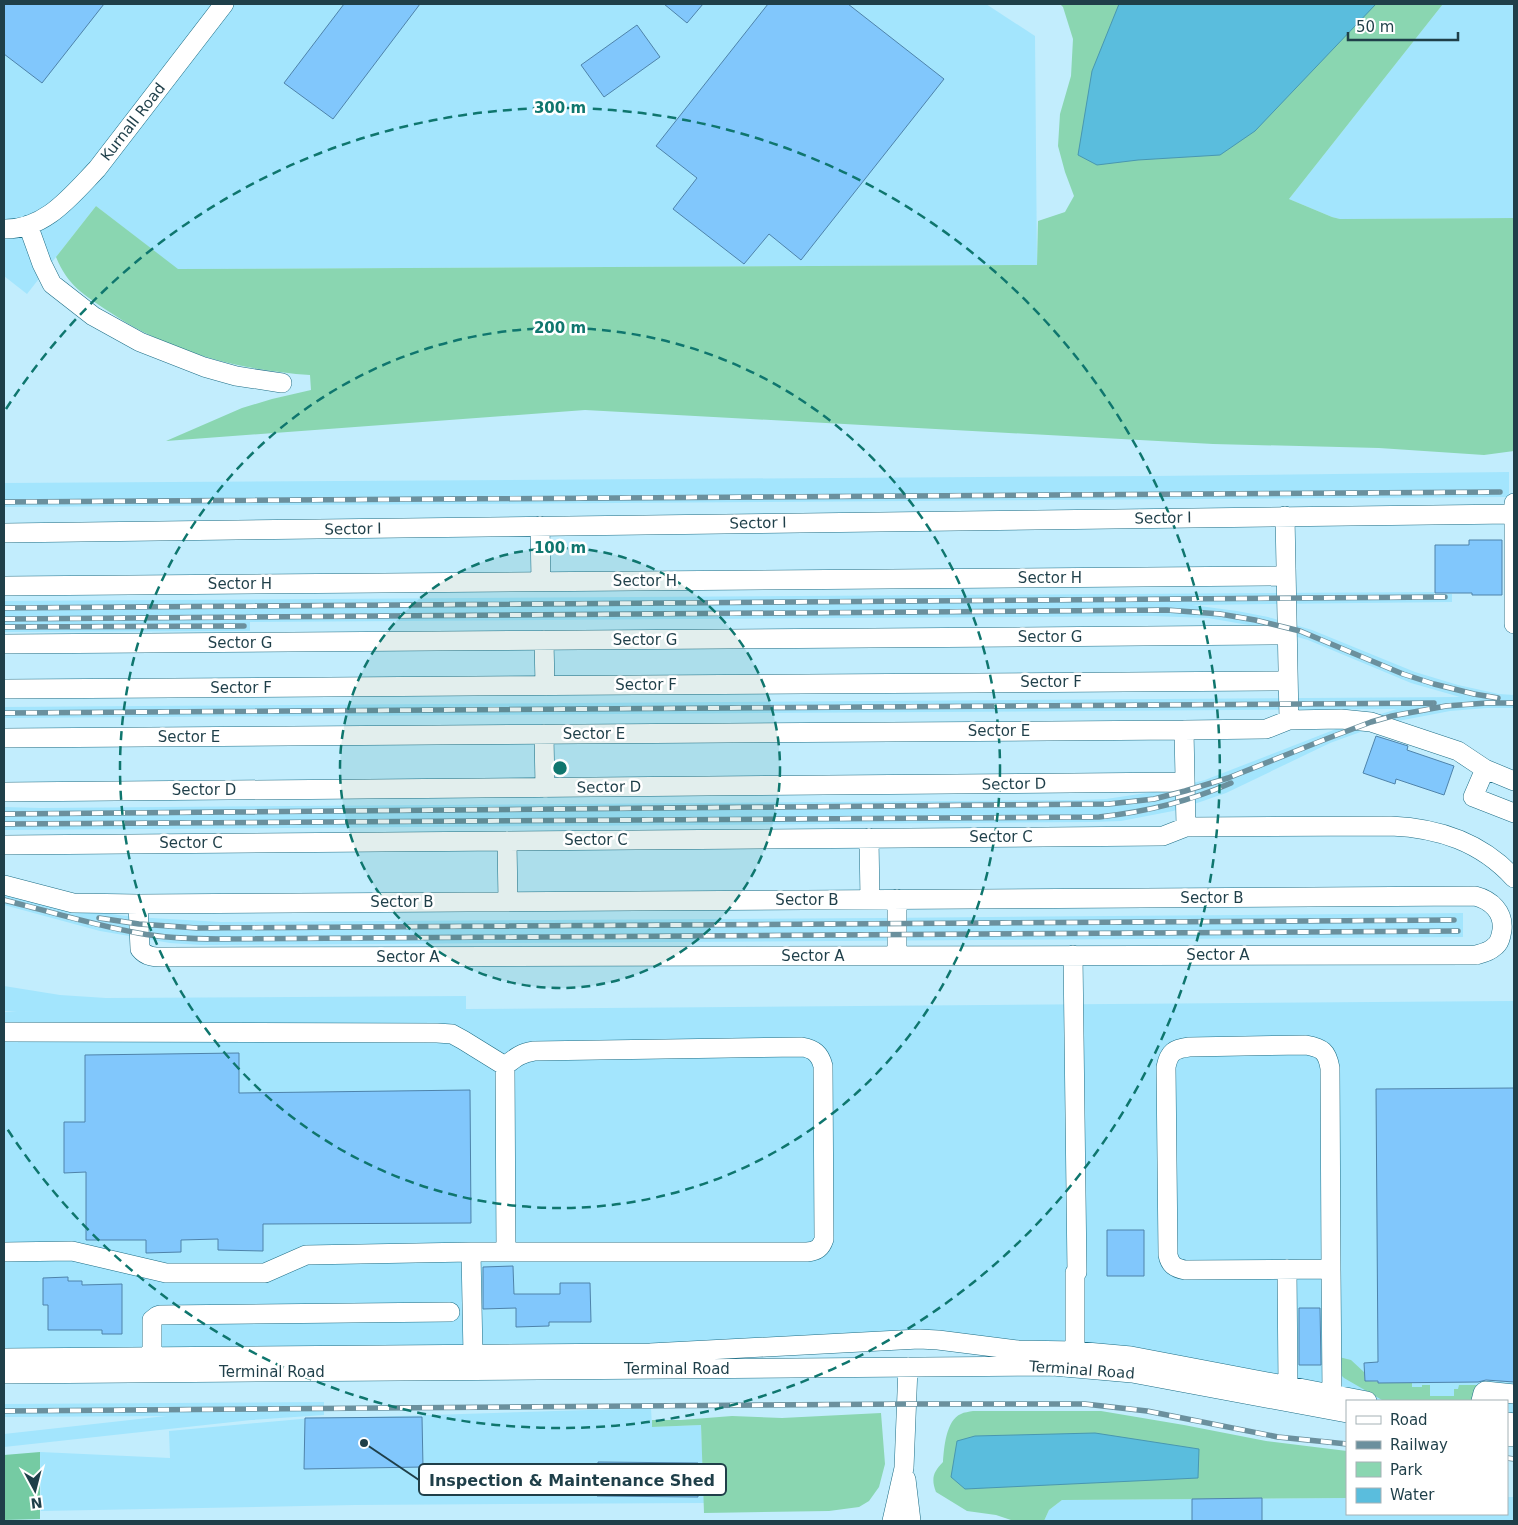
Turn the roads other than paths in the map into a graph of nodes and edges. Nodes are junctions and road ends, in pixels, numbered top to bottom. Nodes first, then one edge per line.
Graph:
1 (224, 4) edge
2 (28, 225) junction
3 (4, 229) edge
4 (282, 383) dead end
5 (1514, 509) edge
6 (1285, 516) junction
7 (540, 526) junction
8 (4, 533) edge
9 (1286, 576) junction
10 (541, 582) junction
11 (4, 586) edge
12 (1514, 624) edge
13 (1287, 635) junction
14 (544, 640) junction
15 (4, 644) edge
16 (1288, 681) junction
17 (545, 686) junction
18 (4, 689) edge
19 (1288, 720) junction
20 (1184, 730) junction
21 (544, 734) junction
22 (4, 738) edge
23 (1485, 769) junction
24 (1514, 781) edge
25 (1185, 782) junction
26 (545, 788) junction
27 (4, 792) edge
28 (1514, 814) edge
29 (1186, 827) junction
30 (869, 838) junction
31 (507, 841) junction
32 (4, 845) edge
33 (1514, 878) edge
34 (4, 885) edge
35 (897, 899) junction
36 (870, 900) junction
37 (508, 902) junction
38 (138, 904) junction
39 (1476, 955) joint
40 (897, 956) junction
41 (1073, 956) junction
42 (4, 1032) edge
43 (505, 1066) junction
44 (4, 1252) edge
45 (471, 1252) junction
46 (506, 1252) junction
47 (1287, 1269) junction
48 (1331, 1269) junction
49 (450, 1312) dead end
50 (1018, 1350) junction
51 (1075, 1351) junction
52 (650, 1353) junction
53 (473, 1355) junction
54 (152, 1357) junction
55 (4, 1358) edge
56 (908, 1367) junction
57 (4, 1374) edge
58 (1288, 1386) junction
59 (1514, 1394) edge
60 (1332, 1395) junction
61 (1361, 1400) edge
62 (1481, 1400) edge
63 (1346, 1413) edge
64 (904, 1468) junction
65 (892, 1521) edge
66 (912, 1521) edge

1 - 2 street, Kurnall Road
2 - 3 street, Kurnall Road
2 - 4 street
5 - 6 street, Sector I
5 - 12 street
6 - 7 street, Sector I
6 - 9 street
7 - 8 street, Sector I
7 - 10 street
9 - 10 street, Sector H
9 - 13 street
10 - 11 street, Sector H
13 - 14 street, Sector G
13 - 16 street
14 - 15 street, Sector G
14 - 17 street
16 - 17 street, Sector F
16 - 19 street
17 - 18 street, Sector F
19 - 20 street, Sector E
19 - 23 street
20 - 21 street, Sector E
20 - 25 street
21 - 22 street, Sector E
21 - 26 street
23 - 24 street
23 - 28 street
25 - 26 street, Sector D
25 - 29 street
26 - 27 street, Sector D
29 - 30 street, Sector C
29 - 33 street
30 - 31 street, Sector C
30 - 36 street
31 - 32 street, Sector C
31 - 37 street
34 - 38 street, Sector B
35 - 36 street, Sector B
35 - 39 street, Sector B
35 - 40 street
36 - 37 street, Sector B
37 - 38 street, Sector B
38 - 40 street, Sector A
39 - 41 street, Sector A
40 - 41 street, Sector A
41 - 51 street
42 - 43 street
43 - 46 street
43 - 46 street
44 - 45 street
45 - 46 street
45 - 53 street
47 - 48 street
47 - 48 street
47 - 58 street
48 - 60 street
49 - 54 street
50 - 51 street
50 - 52 street
50 - 56 street
51 - 58 street
52 - 53 street
52 - 56 street
53 - 54 street
54 - 55 street
56 - 57 street, Terminal Road
56 - 63 street, Terminal Road
56 - 64 street
58 - 60 street
59 - 62 street
60 - 61 street
64 - 65 street
64 - 66 street

